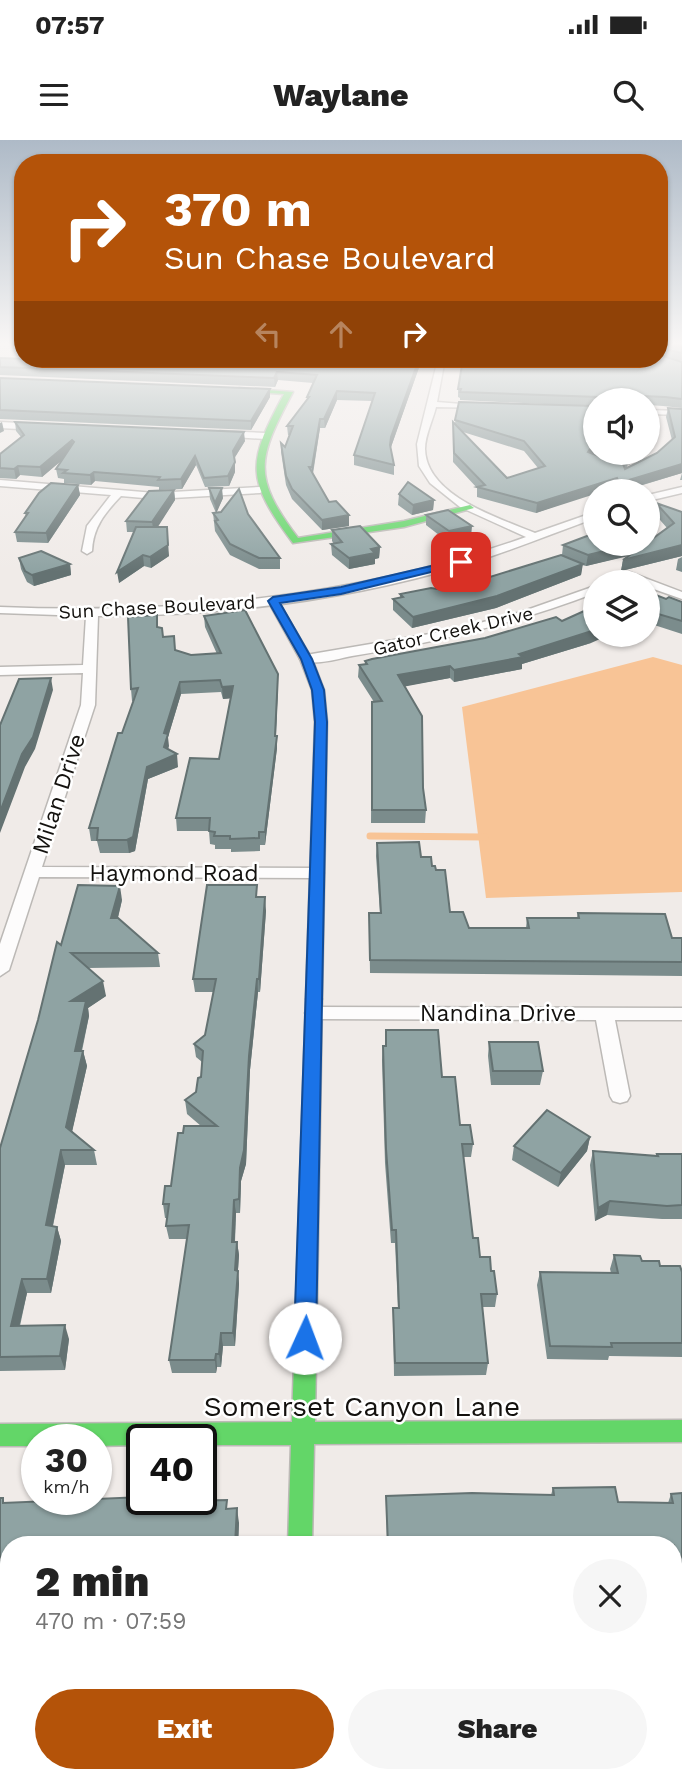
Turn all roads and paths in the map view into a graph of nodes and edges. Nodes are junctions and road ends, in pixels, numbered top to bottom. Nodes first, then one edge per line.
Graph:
1 (274, 419) edge
2 (429, 419) edge
3 (0, 425) edge
4 (53, 427) edge
5 (214, 434) edge
6 (265, 436) junction
7 (0, 483) edge
8 (260, 490) junction
9 (682, 490) edge
10 (118, 494) junction
11 (660, 495) edge
12 (470, 508) junction
13 (583, 519) edge
14 (535, 537) junction
15 (87, 551) dead end
16 (660, 588) edge
17 (583, 593) edge
18 (682, 596) edge
19 (273, 601) junction
20 (0, 610) edge
21 (92, 613) junction
22 (306, 659) junction
23 (89, 669) junction
24 (0, 671) edge
25 (33, 872) junction
26 (316, 873) junction
27 (0, 970) edge
28 (314, 1013) junction
29 (604, 1014) junction
30 (682, 1014) edge
31 (620, 1096) dead end
32 (682, 1431) edge
33 (302, 1432) junction
34 (0, 1435) edge
35 (300, 1536) edge

1 - 6 street
2 - 12 street
3 - 4 street
5 - 6 street
6 - 8 street
7 - 10 street
8 - 10 street
8 - 12 street
9 - 11 street
10 - 15 street
12 - 14 street
13 - 14 street, Sun Chase Boulevard
14 - 19 street, Sun Chase Boulevard
16 - 18 street
17 - 22 street, Gator Creek Drive
19 - 21 street, Sun Chase Boulevard
19 - 22 street
20 - 21 street, Sun Chase Boulevard
21 - 23 street, Milan Drive
22 - 26 street
23 - 24 street
23 - 25 street, Milan Drive
25 - 26 street, Haymond Road
25 - 27 street, Milan Drive
26 - 28 street
28 - 29 street, Nandina Drive
28 - 33 street
29 - 30 street, Nandina Drive
29 - 31 street
32 - 33 street, Somerset Canyon Lane
33 - 34 street, Somerset Canyon Lane
33 - 35 street

